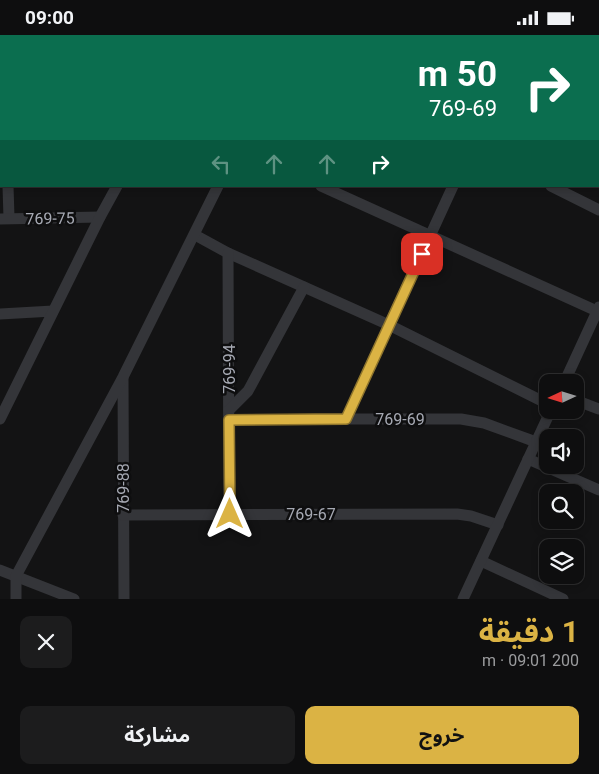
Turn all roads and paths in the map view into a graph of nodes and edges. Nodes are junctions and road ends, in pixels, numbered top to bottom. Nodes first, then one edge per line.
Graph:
1 (8, 187) edge
2 (116, 187) edge
3 (218, 187) edge
4 (323, 187) edge
5 (453, 187) edge
6 (553, 187) edge
7 (599, 210) edge
8 (100, 217) junction
9 (5, 219) edge
10 (195, 235) junction
11 (430, 236) junction
12 (228, 253) junction
13 (304, 287) junction
14 (598, 310) edge
15 (53, 311) junction
16 (0, 314) edge
17 (389, 325) junction
18 (568, 374) edge
19 (123, 377) junction
20 (539, 400) edge
21 (584, 403) edge
22 (3, 407) edge
23 (599, 409) edge
24 (229, 415) junction
25 (0, 419) edge
26 (346, 419) junction
27 (547, 419) edge
28 (536, 442) junction
29 (528, 459) junction
30 (599, 489) edge
31 (230, 514) junction
32 (123, 515) junction
33 (498, 525) junction
34 (481, 561) junction
35 (0, 570) edge
36 (16, 577) junction
37 (16, 599) edge
38 (74, 599) edge
39 (124, 599) edge
40 (463, 599) edge
41 (563, 599) edge

1 - 9 street
2 - 8 street
3 - 10 street
4 - 11 street
5 - 11 street
6 - 7 street
8 - 9 street, 769-75
8 - 15 street
10 - 12 street
10 - 19 street
11 - 14 street
11 - 17 street
12 - 13 street
12 - 24 street, 769-94
13 - 17 street
13 - 24 street
14 - 18 street
15 - 16 street
15 - 22 street
17 - 20 street
17 - 26 street
19 - 32 street, 769-88
19 - 36 street
21 - 23 street
22 - 25 street
24 - 26 street, 769-69
24 - 31 street, 769-94
26 - 28 street, 769-69
27 - 28 street
28 - 29 street
29 - 30 street
29 - 33 street
31 - 32 street, 769-67
31 - 33 street, 769-67
32 - 39 street, 769-88
33 - 34 street
34 - 40 street
34 - 41 street
35 - 36 street
36 - 37 street
36 - 38 street

